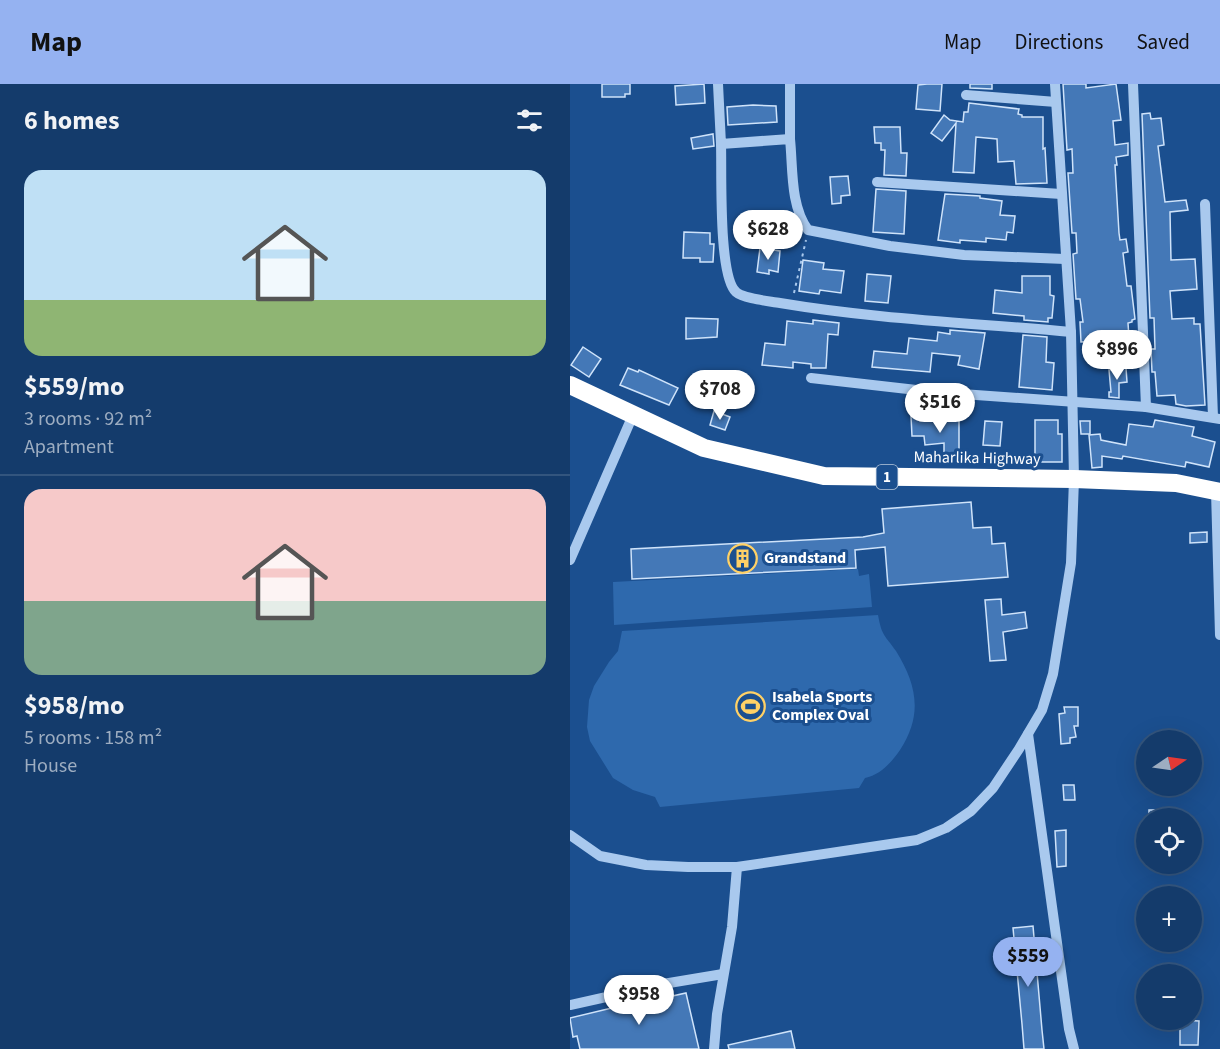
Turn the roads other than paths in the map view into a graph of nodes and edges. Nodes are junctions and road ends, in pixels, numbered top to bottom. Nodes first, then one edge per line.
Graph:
1 (718, 84) edge
2 (790, 84) edge
3 (1055, 84) edge
4 (1133, 84) edge
5 (966, 95) dead end
6 (1056, 102) junction
7 (790, 139) junction
8 (721, 144) junction
9 (877, 182) dead end
10 (1061, 194) junction
11 (1204, 204) dead end
12 (1065, 259) junction
13 (1071, 332) junction
14 (811, 378) dead end
15 (570, 385) edge
16 (1073, 403) junction
17 (1146, 407) junction
18 (633, 415) junction
19 (1216, 418) edge
20 (1074, 479) junction
21 (1218, 491) edge
22 (570, 560) edge
23 (1220, 636) edge
24 (1028, 734) junction
25 (570, 836) edge
26 (737, 867) junction
27 (723, 974) junction
28 (570, 1005) edge
29 (714, 1049) edge
30 (1074, 1049) edge

1 - 8 street
2 - 7 street
3 - 6 street
4 - 17 street
5 - 6 street
6 - 10 street
7 - 8 street
7 - 12 street
8 - 13 street
9 - 10 street
10 - 12 street
11 - 19 street
12 - 13 street
13 - 16 street
14 - 16 street
15 - 18 highway, Maharlika Highway / 1
16 - 17 street
16 - 20 street
17 - 19 street
18 - 20 highway, Maharlika Highway / 1
18 - 22 street
20 - 21 highway, Maharlika Highway / 1
20 - 24 street
21 - 23 street
24 - 26 street
24 - 30 street
25 - 26 street
26 - 27 street
27 - 28 street
27 - 29 street

